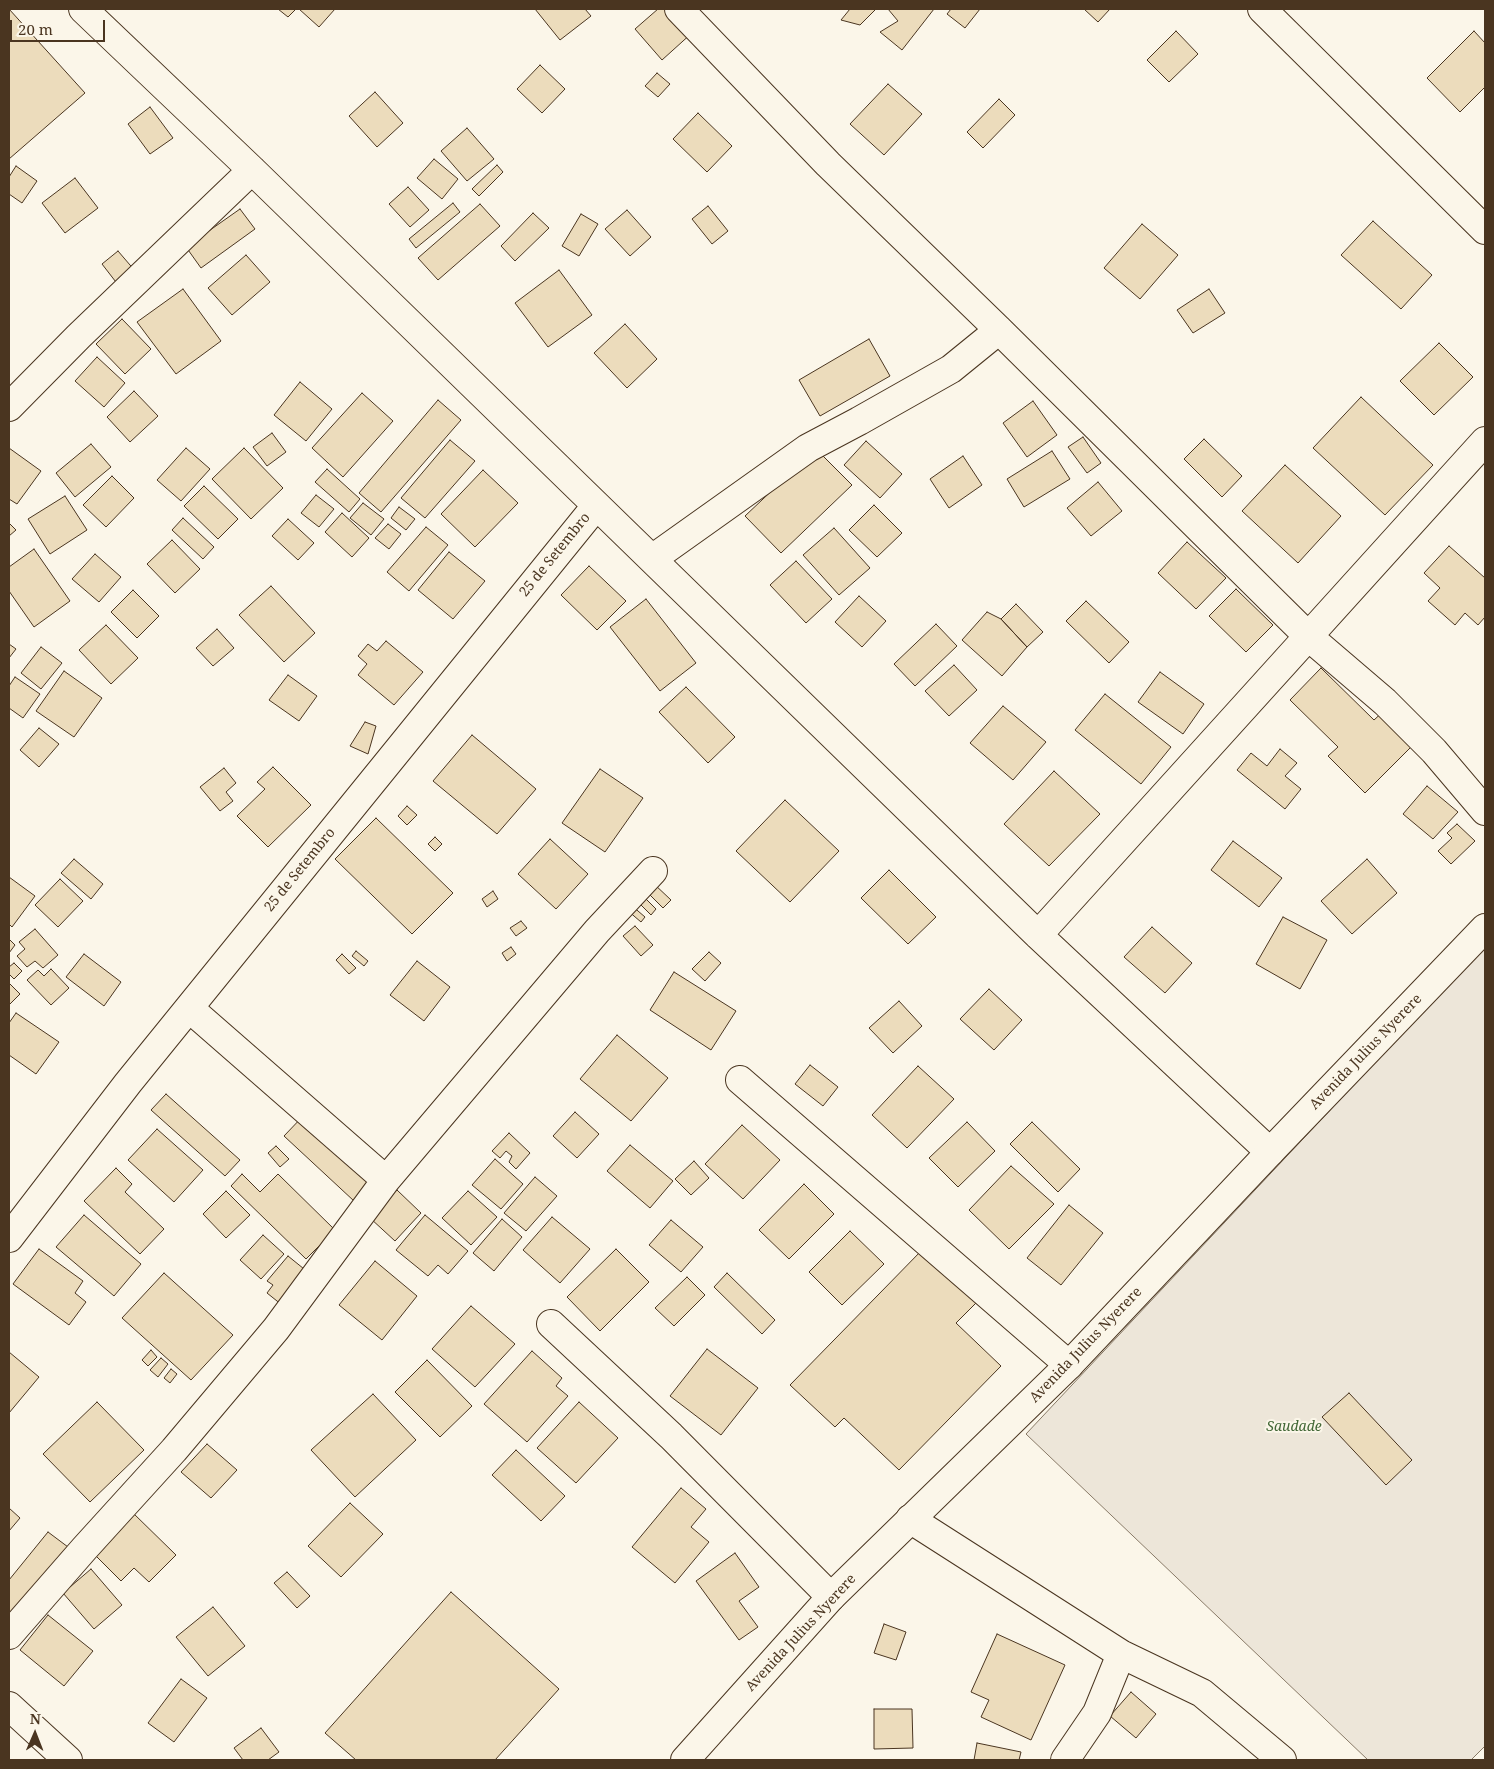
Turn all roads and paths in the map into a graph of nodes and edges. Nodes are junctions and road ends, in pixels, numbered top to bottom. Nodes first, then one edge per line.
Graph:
1 (83, 9) edge
2 (679, 9) edge
3 (1262, 9) edge
4 (252, 170) junction
5 (1485, 230) edge
6 (999, 330) junction
7 (9, 407) edge
8 (1485, 441) edge
9 (596, 506) junction
10 (652, 559) junction
11 (1309, 637) junction
12 (1485, 810) edge
13 (654, 871) dead end
14 (1485, 928) edge
15 (1038, 935) junction
16 (189, 1008) junction
17 (740, 1080) dead end
18 (1270, 1152) junction
19 (386, 1180) junction
20 (9, 1238) edge
21 (551, 1324) dead end
22 (1068, 1365) junction
23 (910, 1519) junction
24 (831, 1597) junction
25 (9, 1635) edge
26 (1121, 1654) junction
27 (9, 1706) edge
28 (68, 1760) edge
29 (684, 1760) edge
30 (1065, 1760) edge
31 (1282, 1760) edge

1 - 4 street
2 - 6 street
3 - 5 street
4 - 7 street
4 - 9 street
6 - 10 street
6 - 11 street
8 - 11 street
9 - 10 street
9 - 16 street, 25 de Setembro
10 - 15 street
11 - 12 street
11 - 15 street
13 - 19 street
14 - 18 street, Avenida Julius Nyerere
15 - 18 street
16 - 19 street
16 - 20 street, 25 de Setembro
17 - 22 street
18 - 22 street, Avenida Julius Nyerere
19 - 25 street
21 - 24 street
22 - 23 street, Avenida Julius Nyerere
23 - 24 street, Avenida Julius Nyerere
23 - 26 street
24 - 29 street, Avenida Julius Nyerere
26 - 30 street
26 - 31 street
27 - 28 street

